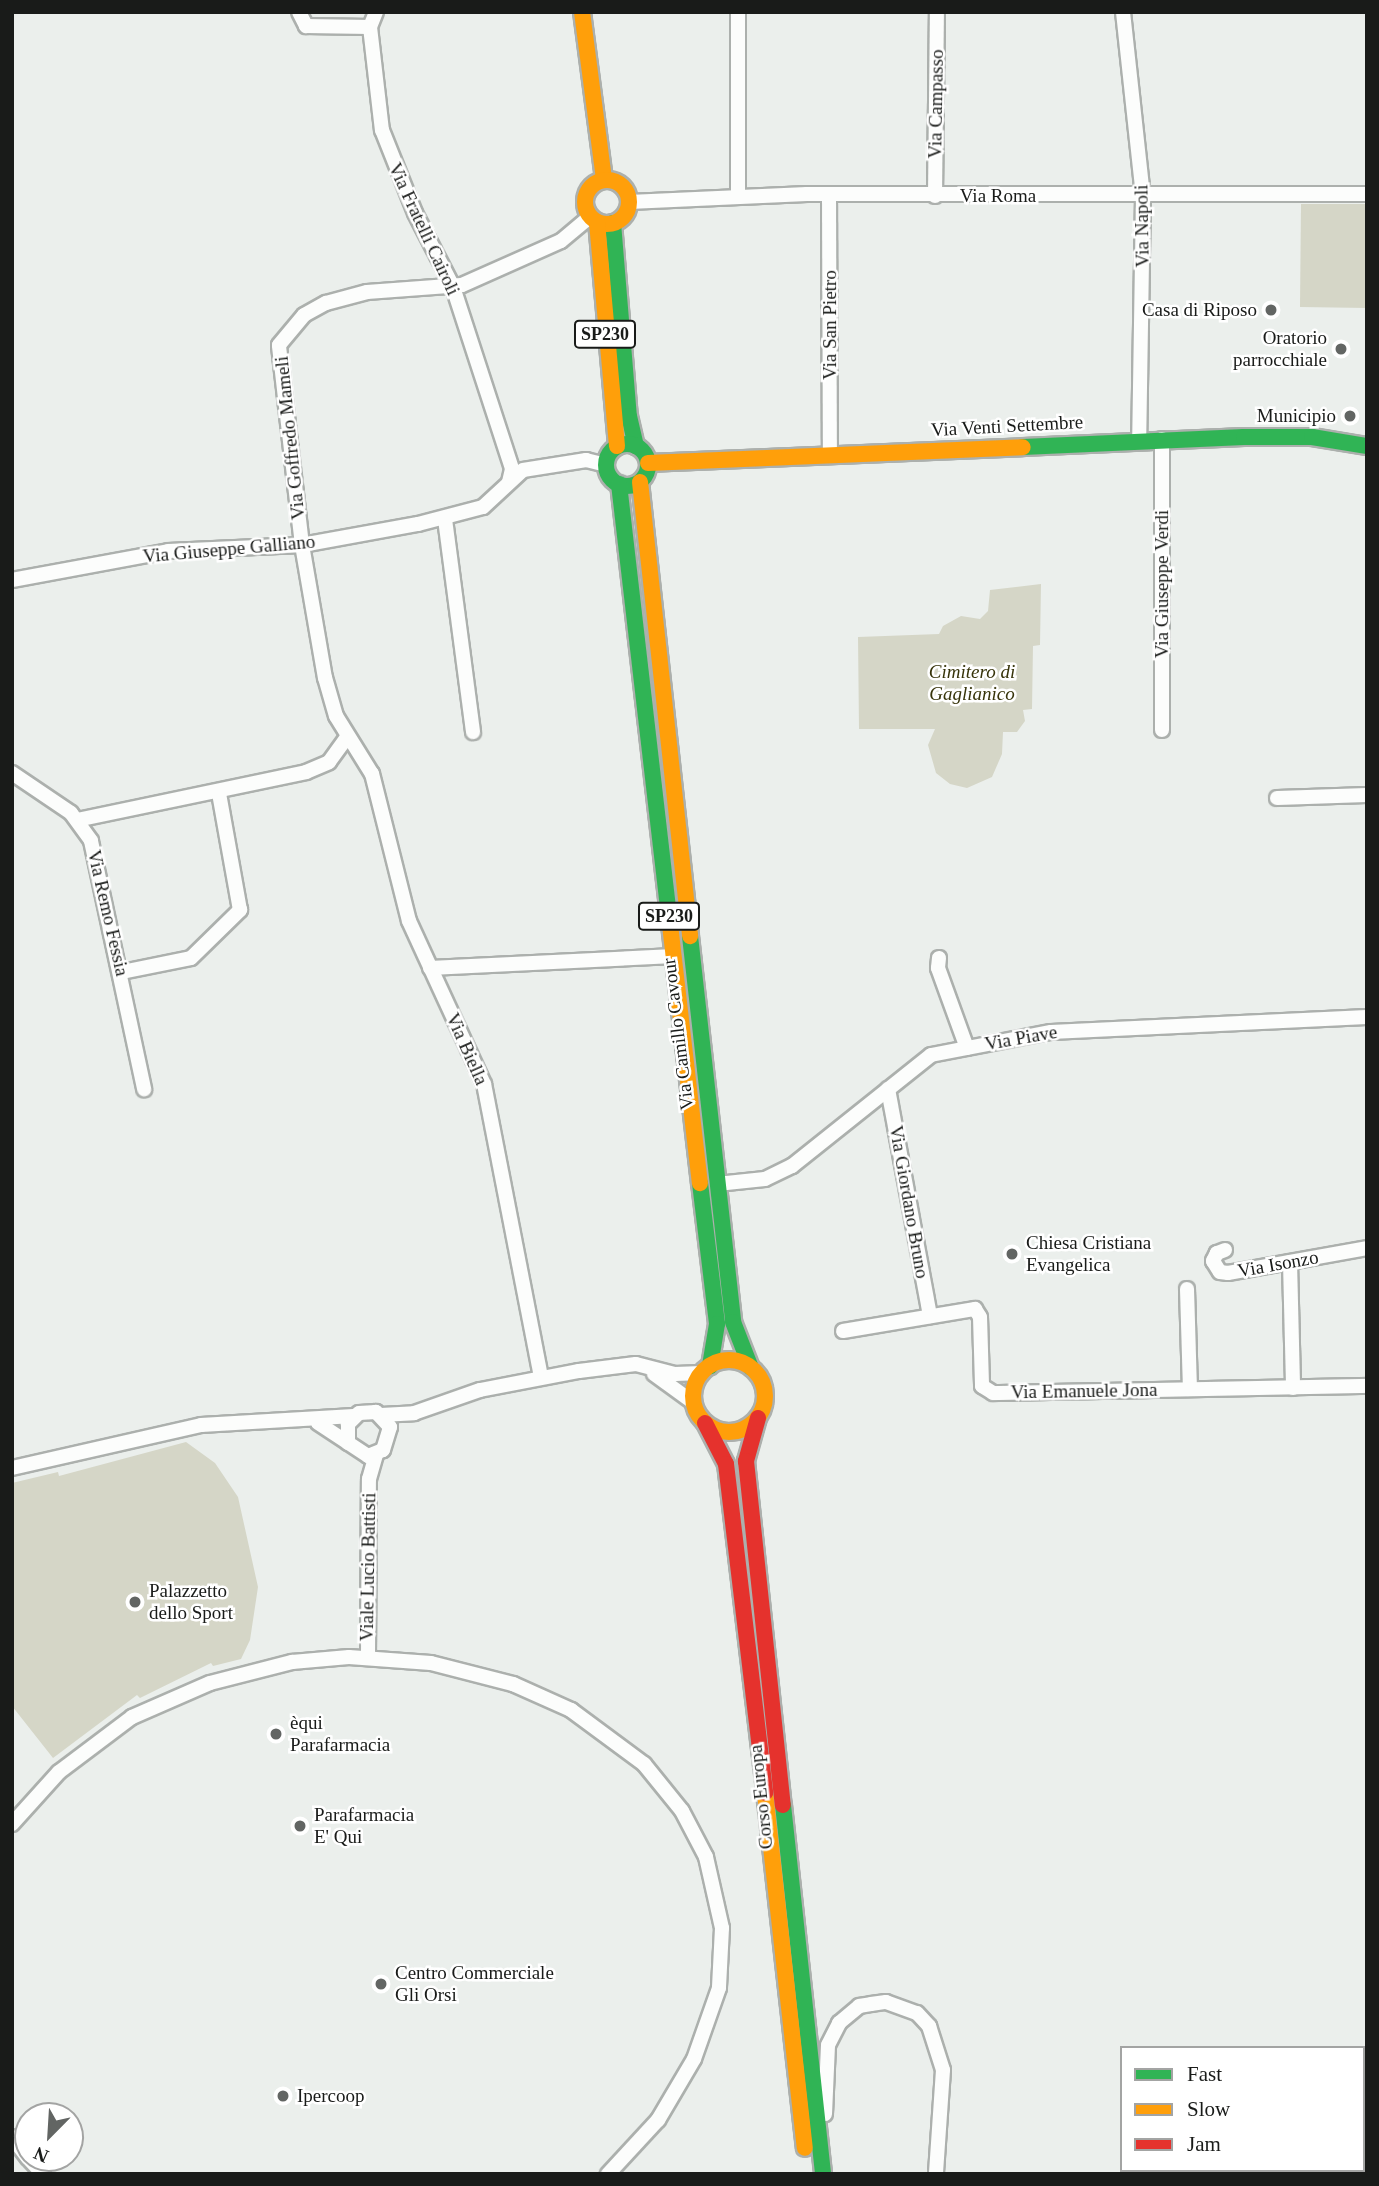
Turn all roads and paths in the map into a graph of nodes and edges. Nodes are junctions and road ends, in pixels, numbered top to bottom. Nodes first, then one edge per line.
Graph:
1 (299, 12) edge
2 (376, 12) edge
3 (582, 12) edge
4 (737, 12) edge
5 (937, 12) edge
6 (1123, 12) edge
7 (370, 27) junction
8 (604, 180) junction
9 (829, 194) junction
10 (1367, 194) edge
11 (738, 195) junction
12 (935, 196) junction
13 (1143, 197) junction
14 (629, 202) junction
15 (600, 221) junction
16 (453, 287) junction
17 (1162, 439) junction
18 (1139, 440) junction
19 (617, 446) junction
20 (636, 446) junction
21 (1367, 446) edge
22 (830, 456) junction
23 (648, 463) junction
24 (606, 465) junction
25 (509, 482) junction
26 (640, 482) junction
27 (619, 484) junction
28 (445, 519) junction
29 (302, 545) junction
30 (12, 580) edge
31 (1162, 730) dead end
32 (473, 732) dead end
33 (347, 737) junction
34 (12, 773) edge
35 (219, 793) junction
36 (1367, 795) edge
37 (1278, 798) dead end
38 (77, 820) junction
39 (674, 956) junction
40 (939, 958) dead end
41 (430, 968) junction
42 (122, 972) junction
43 (1367, 1017) edge
44 (967, 1048) junction
45 (144, 1089) dead end
46 (888, 1089) junction
47 (718, 1184) junction
48 (1367, 1248) edge
49 (1225, 1250) dead end
50 (1290, 1262) junction
51 (1187, 1289) dead end
52 (930, 1316) junction
53 (843, 1331) dead end
54 (644, 1367) junction
55 (751, 1368) junction
56 (706, 1370) junction
57 (541, 1377) junction
58 (1367, 1386) edge
59 (1293, 1388) junction
60 (1190, 1390) junction
61 (694, 1403) junction
62 (414, 1413) junction
63 (381, 1415) junction
64 (354, 1416) junction
65 (758, 1418) junction
66 (310, 1420) junction
67 (705, 1423) junction
68 (391, 1435) junction
69 (348, 1443) junction
70 (359, 1454) junction
71 (376, 1454) junction
72 (12, 1468) edge
73 (370, 1476) junction
74 (368, 1657) junction
75 (12, 1824) edge
76 (821, 2154) junction
77 (608, 2174) edge
78 (807, 2174) edge
79 (823, 2174) edge
80 (936, 2174) edge

1 - 7 street
2 - 7 street, Via Fratelli Cairoli
3 - 8 main road
4 - 11 street
5 - 12 street, Via Campasso
6 - 13 street, Via Napoli
7 - 16 street, Via Fratelli Cairoli
8 - 14 main road
8 - 15 main road, SP230
9 - 11 street, Via Roma
9 - 12 street, Via Roma
9 - 22 street, Via San Pietro
10 - 13 street, Via Roma
11 - 14 street, Via Roma
12 - 13 street, Via Roma
13 - 18 street, Via Napoli
14 - 15 main road
15 - 16 street, Via Goffredo Mameli
15 - 19 main road, SP230
15 - 20 main road, SP230
16 - 25 street, Via Fratelli Cairoli
16 - 29 street, Via Goffredo Mameli
17 - 18 main road, Via Venti Settembre
17 - 21 main road, Via Venti Settembre
17 - 31 street, Via Giuseppe Verdi
18 - 22 main road, Via Venti Settembre
19 - 20 main road
19 - 24 main road
20 - 23 main road, SP230
22 - 23 main road, Via Venti Settembre
23 - 26 main road, Via Camillo Cavour / SP230
24 - 25 street, Via Giuseppe Galliano
24 - 27 main road, Via Camillo Cavour / SP230
25 - 28 street, Via Giuseppe Galliano
26 - 27 main road
26 - 47 main road, Via Camillo Cavour / SP230
27 - 39 main road, Via Camillo Cavour / SP230
28 - 29 street, Via Giuseppe Galliano
28 - 32 street
29 - 30 street, Via Giuseppe Galliano
29 - 33 street, Via Biella
33 - 35 street
33 - 41 street, Via Biella
34 - 38 street, Via Remo Fessia
35 - 38 street
35 - 42 street
36 - 37 street
38 - 42 street, Via Remo Fessia
39 - 41 street
39 - 56 main road, Via Camillo Cavour / SP230
40 - 44 street
41 - 57 street, Via Biella
42 - 45 street, Via Remo Fessia
43 - 44 street, Via Piave
44 - 46 street, Via Piave
46 - 47 street, Via Piave
46 - 52 street, Via Giordano Bruno
47 - 55 main road, Via Camillo Cavour / SP230
48 - 50 street, Via Isonzo
49 - 50 street, Via Isonzo
50 - 59 street
51 - 60 street
52 - 53 street
52 - 60 street, Via Emanuele Jona
54 - 56 street
54 - 57 street
54 - 61 street
55 - 56 main road
55 - 65 main road
56 - 61 main road
57 - 62 street
58 - 59 street, Via Emanuele Jona
59 - 60 street, Via Emanuele Jona
61 - 67 main road
62 - 63 street
62 - 68 street
63 - 64 street
63 - 68 street
64 - 66 street
64 - 69 street
65 - 67 main road
65 - 76 main road, Corso Europa
66 - 69 street
66 - 72 street
67 - 78 main road, Corso Europa
68 - 71 street
69 - 70 street
70 - 71 street
70 - 73 street, Viale Lucio Battisti
71 - 73 street, Viale Lucio Battisti
73 - 74 street, Viale Lucio Battisti
74 - 75 street
74 - 77 street
76 - 79 main road, Corso Europa
76 - 80 street

